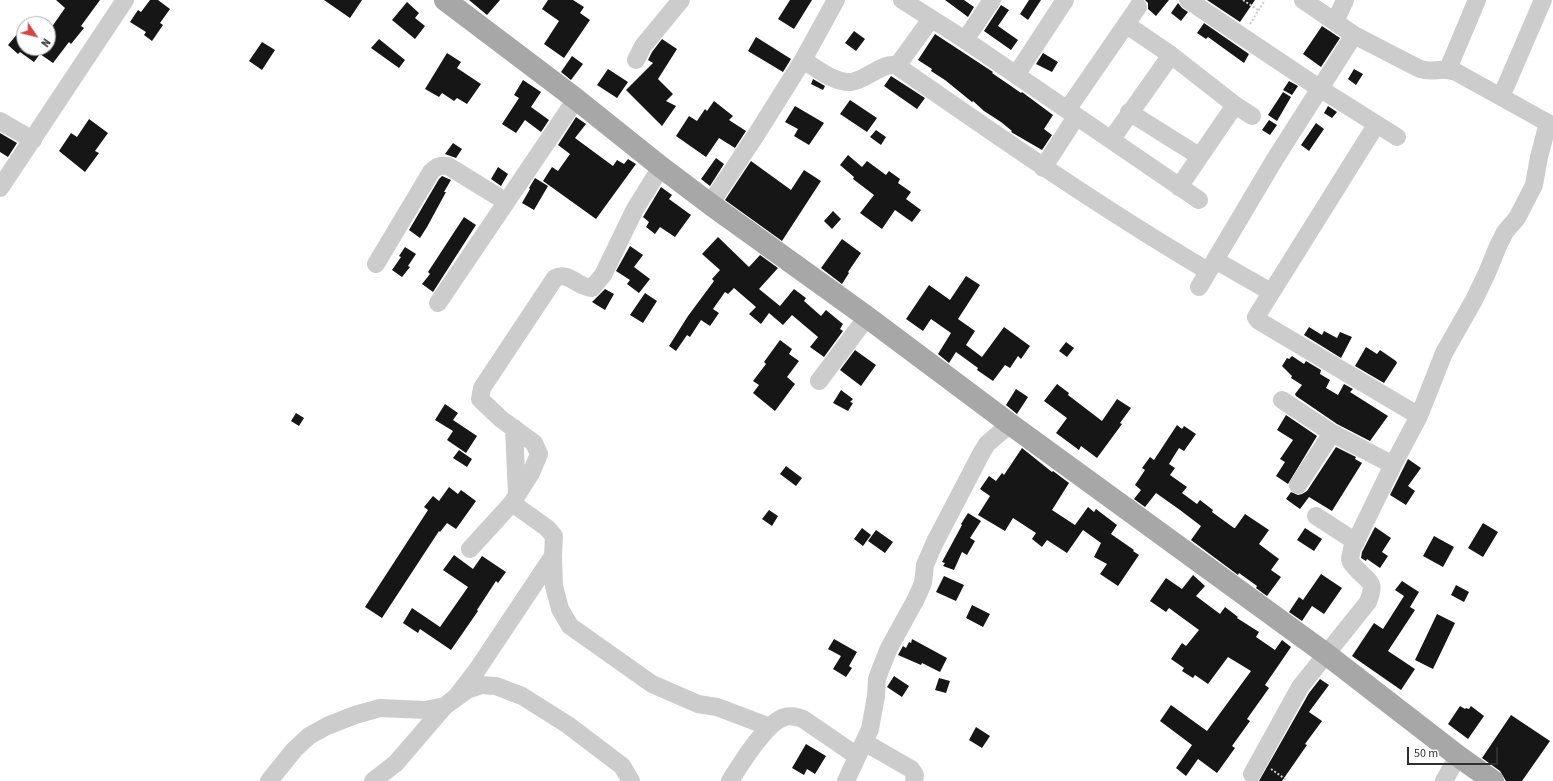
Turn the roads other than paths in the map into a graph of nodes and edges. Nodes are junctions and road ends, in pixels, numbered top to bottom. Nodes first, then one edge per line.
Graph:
1 (125, 0) edge
2 (445, 0) edge
3 (681, 0) edge
4 (836, 0) edge
5 (902, 0) edge
6 (992, 0) edge
7 (1065, 0) edge
8 (1188, 0) edge
9 (1303, 0) edge
10 (1345, 0) edge
11 (1477, 0) edge
12 (1543, 0) edge
13 (1138, 7) dead end
14 (931, 19) junction
15 (1336, 22) junction
16 (1127, 25) junction
17 (1354, 35) junction
18 (965, 40) junction
19 (1171, 55) junction
20 (636, 60) dead end
21 (803, 60) junction
22 (897, 66) junction
23 (1448, 69) junction
24 (1016, 76) junction
25 (1319, 88) junction
26 (1500, 97) junction
27 (576, 99) junction
28 (1235, 105) junction
29 (1129, 112) junction
30 (1072, 114) junction
31 (1252, 116) dead end
32 (1551, 119) edge
33 (0, 121) edge
34 (1376, 124) junction
35 (1397, 137) dead end
36 (33, 140) junction
37 (1111, 140) junction
38 (1199, 156) junction
39 (1546, 161) edge
40 (661, 167) junction
41 (1043, 168) junction
42 (1179, 187) junction
43 (0, 188) edge
44 (1199, 200) dead end
45 (506, 201) junction
46 (710, 204) junction
47 (376, 264) dead end
48 (1211, 266) junction
49 (1199, 287) dead end
50 (1270, 292) junction
51 (438, 303) dead end
52 (867, 317) junction
53 (819, 381) dead end
54 (1282, 400) dead end
55 (1419, 416) junction
56 (1010, 424) junction
57 (1332, 433) junction
58 (1393, 465) junction
59 (1298, 485) dead end
60 (514, 499) junction
61 (1316, 516) dead end
62 (1356, 542) junction
63 (470, 549) dead end
64 (553, 556) junction
65 (1326, 654) junction
66 (445, 706) junction
67 (770, 726) junction
68 (860, 749) junction
69 (1458, 756) junction
70 (1256, 767) road end
71 (269, 781) edge
72 (373, 781) edge
73 (631, 781) edge
74 (730, 781) edge
75 (846, 781) edge
76 (914, 781) edge
77 (1444, 781) edge
78 (1493, 781) edge

1 - 36 street
2 - 27 main road
3 - 20 street
4 - 21 street
5 - 14 street
6 - 18 street
7 - 24 street
8 - 25 street
9 - 15 street
10 - 15 street
11 - 23 street
12 - 26 street
13 - 16 street
14 - 18 street
14 - 22 street
15 - 17 street
16 - 19 street
16 - 30 street
17 - 23 street
17 - 25 street
18 - 24 street
19 - 28 street
19 - 29 street
21 - 22 street
21 - 46 street
22 - 41 street
23 - 26 street
24 - 30 street
25 - 34 street
25 - 48 street
26 - 32 street
27 - 40 main road
27 - 45 street
28 - 31 street
28 - 38 street
29 - 37 street
29 - 38 street
30 - 37 street
30 - 41 street
32 - 39 street
33 - 36 street
34 - 35 street
34 - 50 street
36 - 43 street
37 - 42 street
38 - 42 street
39 - 55 street
40 - 46 main road
40 - 60 street
41 - 48 street
42 - 44 street
45 - 47 street
45 - 51 street
46 - 52 main road
48 - 49 street
48 - 50 street
50 - 55 street
52 - 53 street
52 - 56 main road
54 - 57 street
55 - 58 street
56 - 65 main road
56 - 68 street
57 - 58 street
57 - 59 street
58 - 62 street
60 - 63 street
60 - 64 street
61 - 62 street
62 - 65 street
64 - 66 street
64 - 67 street
65 - 69 main road
65 - 70 street
66 - 71 street
66 - 72 street
66 - 73 street
67 - 68 street
67 - 74 street
68 - 75 street
68 - 76 street
69 - 77 street
69 - 78 main road

